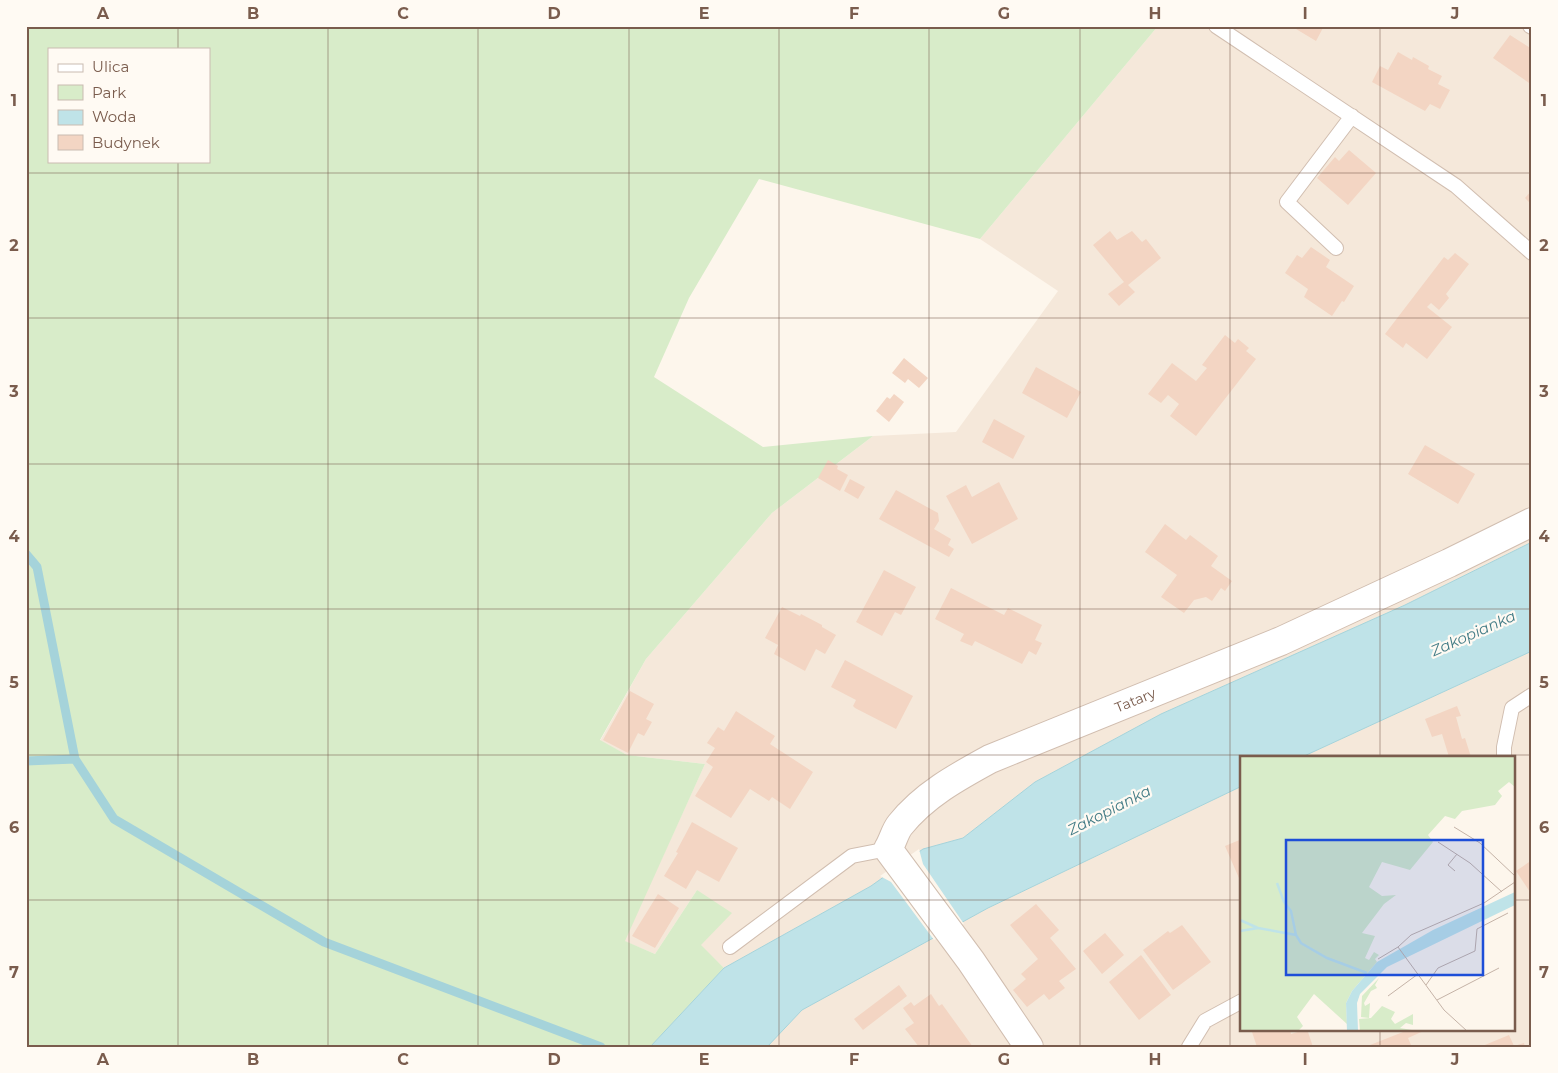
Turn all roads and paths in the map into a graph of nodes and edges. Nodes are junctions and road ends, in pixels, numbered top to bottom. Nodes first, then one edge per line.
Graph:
1 (1216, 26) edge
2 (1352, 116) junction
3 (1336, 248) dead end
4 (1532, 253) edge
5 (1532, 522) edge
6 (1532, 695) edge
7 (1504, 756) edge
8 (893, 856) junction
9 (730, 947) dead end
10 (1240, 1002) edge
11 (1029, 1047) edge
12 (1189, 1047) edge

1 - 2 lane
2 - 3 lane
2 - 4 lane
5 - 8 street, Tatary
6 - 7 lane
8 - 9 lane
8 - 11 street
10 - 12 lane

